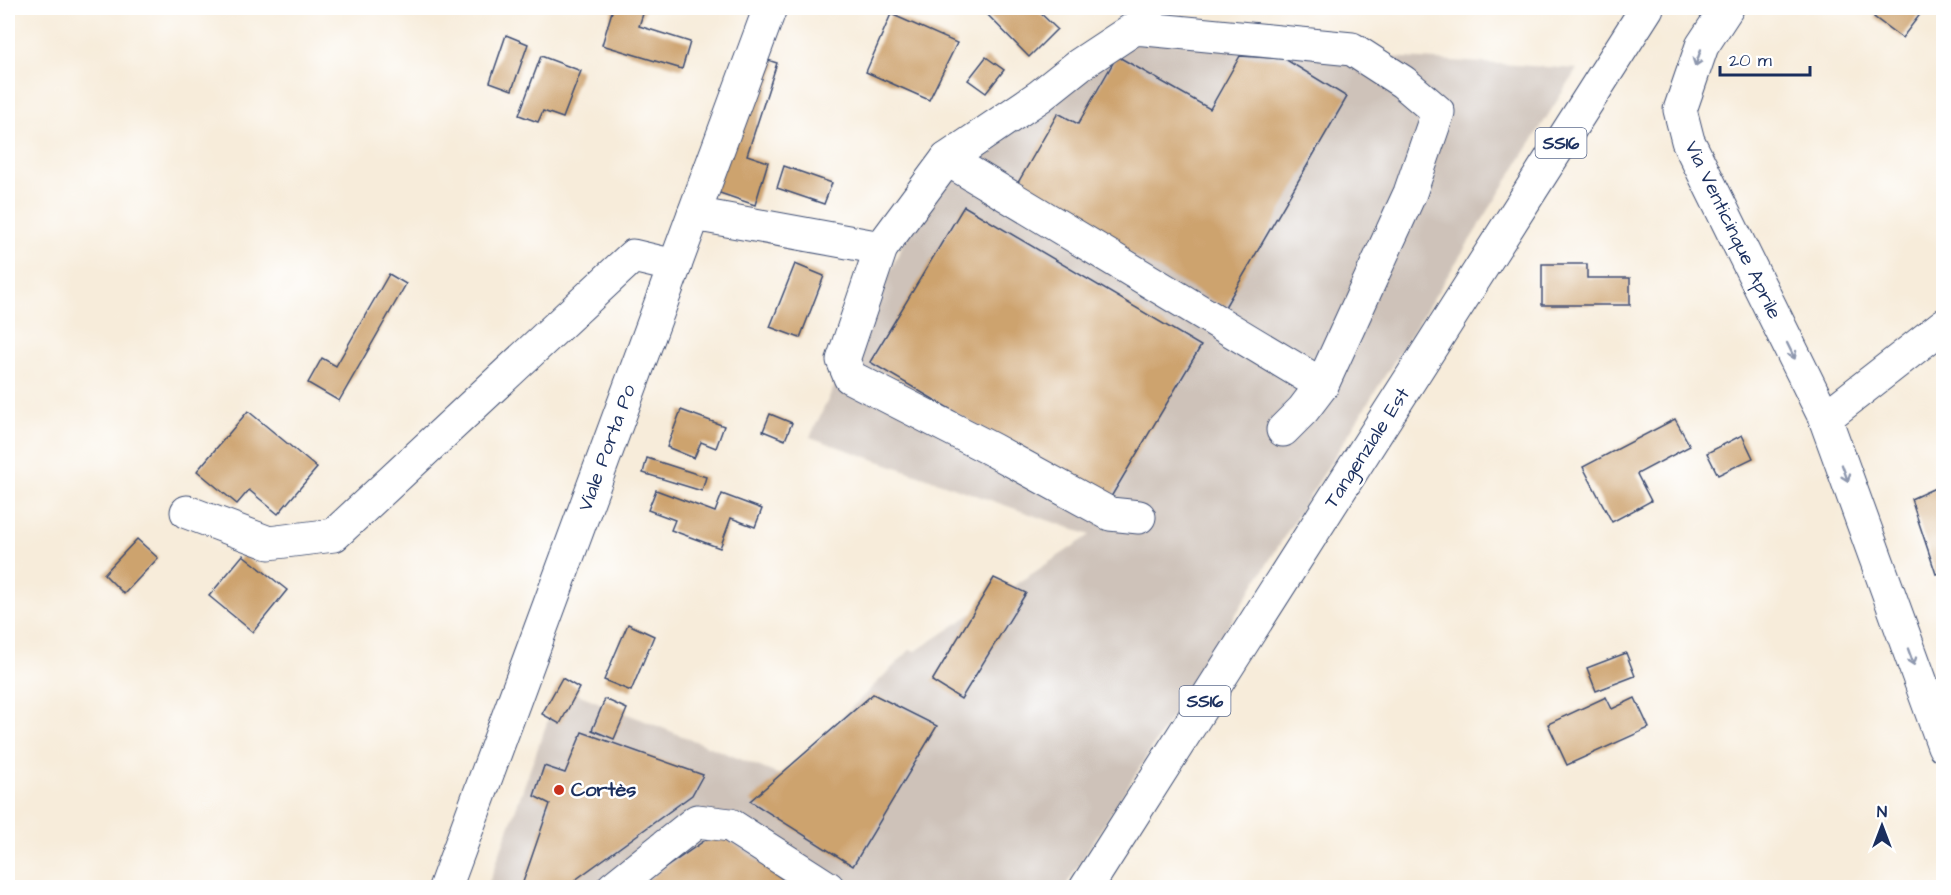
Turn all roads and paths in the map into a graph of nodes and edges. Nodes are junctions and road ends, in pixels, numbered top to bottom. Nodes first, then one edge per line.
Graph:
1 (770, 8) edge
2 (1647, 8) edge
3 (1727, 8) edge
4 (947, 159) junction
5 (694, 214) junction
6 (881, 248) junction
7 (675, 266) junction
8 (1944, 326) edge
9 (1322, 385) junction
10 (1825, 418) junction
11 (1283, 430) dead end
12 (187, 512) dead end
13 (1139, 517) dead end
14 (1944, 746) edge
15 (445, 888) edge
16 (613, 888) edge
17 (828, 888) edge
18 (1086, 888) edge

1 - 5 main road, Viale Porta Po
2 - 18 main road, Tangenziale Est / SS16
3 -> 10 main road, Via Venticinque Aprile
4 - 6 main road
4 - 9 main road
4 - 9 main road
5 - 6 main road
5 - 7 main road, Viale Porta Po
6 - 13 main road
7 - 12 main road
7 - 15 main road, Viale Porta Po
8 - 10 main road
9 - 11 main road
10 -> 14 main road, Via Venticinque Aprile
16 - 17 main road

